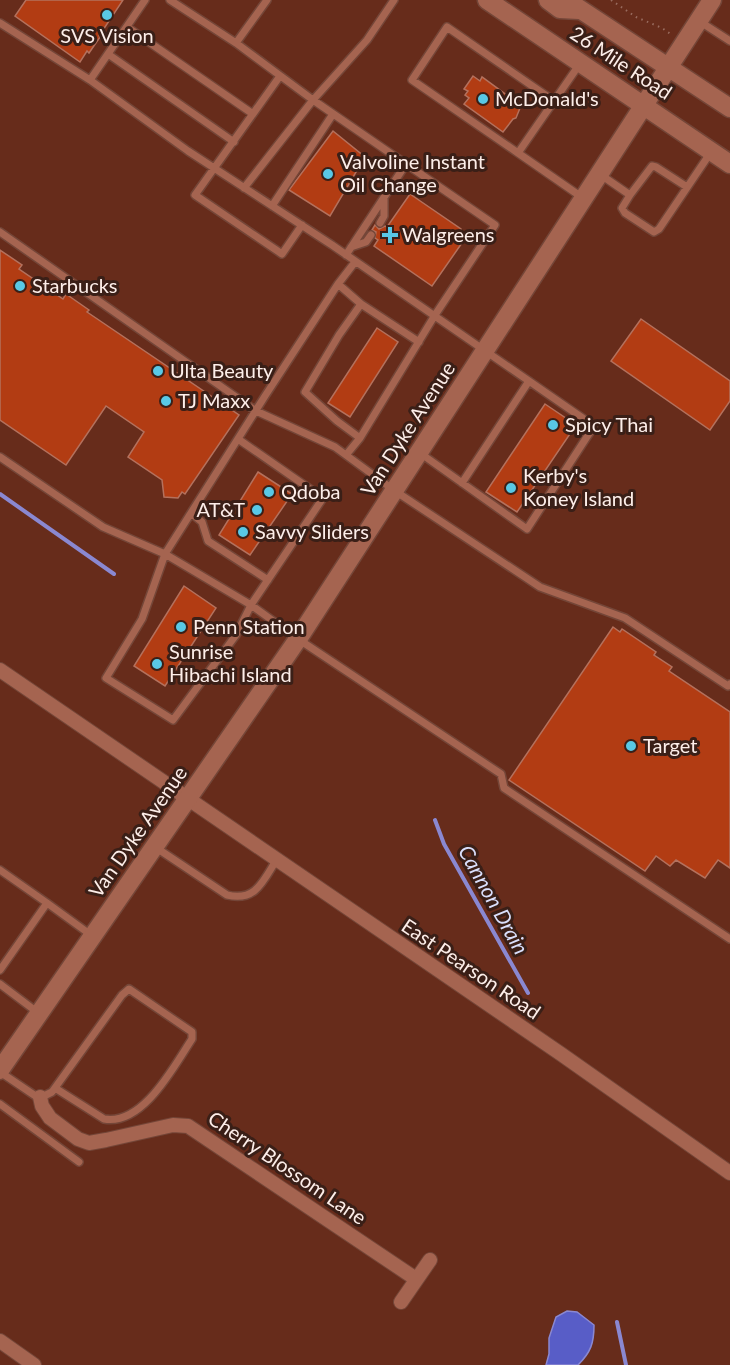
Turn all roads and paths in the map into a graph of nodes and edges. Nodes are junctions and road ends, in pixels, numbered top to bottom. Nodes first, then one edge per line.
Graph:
1 (145, 0) edge
2 (170, 0) edge
3 (267, 0) edge
4 (394, 0) edge
5 (487, 0) edge
6 (548, 0) edge
7 (566, 0) edge
8 (610, 0) edge
9 (712, 0) edge
10 (584, 10) junction
11 (699, 21) junction
12 (0, 23) edge
13 (127, 27) junction
14 (662, 28) dead end
15 (730, 40) edge
16 (236, 43) junction
17 (108, 54) junction
18 (580, 64) junction
19 (669, 67) junction
20 (280, 76) junction
21 (90, 80) junction
22 (313, 100) junction
23 (554, 101) junction
24 (643, 104) junction
25 (730, 108) edge
26 (253, 114) junction
27 (333, 114) junction
28 (234, 142) junction
29 (712, 151) junction
30 (518, 153) junction
31 (406, 164) junction
32 (730, 164) edge
33 (215, 168) junction
34 (599, 173) junction
35 (244, 188) junction
36 (687, 188) junction
37 (630, 195) junction
38 (384, 197) junction
39 (583, 198) junction
40 (272, 206) junction
41 (380, 223) dead end
42 (302, 225) junction
43 (0, 232) edge
44 (371, 235) dead end
45 (351, 247) junction
46 (346, 255) junction
47 (355, 262) junction
48 (338, 284) junction
49 (361, 304) junction
50 (435, 315) junction
51 (419, 342) junction
52 (485, 350) junction
53 (529, 381) junction
54 (256, 411) junction
55 (360, 438) junction
56 (238, 439) junction
57 (419, 453) junction
58 (346, 455) junction
59 (0, 457) edge
60 (462, 483) junction
61 (395, 490) junction
62 (191, 513) junction
63 (165, 554) junction
64 (268, 580) junction
65 (251, 605) junction
66 (298, 639) junction
67 (0, 670) edge
68 (730, 686) edge
69 (188, 799) junction
70 (155, 847) junction
71 (277, 860) junction
72 (0, 870) edge
73 (47, 903) junction
74 (93, 936) junction
75 (730, 939) edge
76 (0, 970) edge
77 (0, 984) edge
78 (39, 1013) junction
79 (0, 1071) edge
80 (55, 1088) junction
81 (40, 1097) junction
82 (0, 1104) edge
83 (79, 1162) dead end
84 (730, 1173) edge
85 (430, 1260) dead end
86 (416, 1279) junction
87 (400, 1302) dead end
88 (0, 1341) edge
89 (34, 1365) edge

1 - 13 lane
2 - 16 lane
3 - 16 lane
4 - 22 lane
5 - 18 main road, 26 Mile Road
6 - 10 main road
7 - 10 main road, 26 Mile Road
8 - 14 path
9 - 11 main road, Van Dyke Avenue
10 - 19 main road, 26 Mile Road
11 - 15 lane
11 - 19 main road, Van Dyke Avenue
12 - 21 lane
13 - 17 lane
13 - 26 lane
16 - 20 lane
17 - 21 lane
17 - 28 lane
18 - 23 lane
18 - 24 main road, 26 Mile Road
19 - 24 main road, Van Dyke Avenue
19 - 25 main road, 26 Mile Road
20 - 22 lane
20 - 26 lane
21 - 33 lane
22 - 27 lane
22 - 35 lane
23 - 30 lane
23 - 30 lane
24 - 29 main road, 26 Mile Road
24 - 34 main road, Van Dyke Avenue
26 - 28 lane
27 - 31 lane
27 - 40 lane
28 - 33 lane
29 - 32 main road, 26 Mile Road
29 - 36 lane
30 - 39 lane
31 - 38 lane
31 - 50 lane
33 - 35 lane
33 - 42 lane
34 - 37 lane
34 - 39 main road, Van Dyke Avenue
35 - 40 lane
36 - 37 lane
36 - 37 lane
38 - 41 lane
38 - 45 lane
39 - 52 main road, Van Dyke Avenue
40 - 42 lane
42 - 46 lane
43 - 54 lane
44 - 45 lane
45 - 46 lane
46 - 47 lane
47 - 48 lane
47 - 50 lane
48 - 49 lane
48 - 54 lane
49 - 51 lane
49 - 55 lane
50 - 51 lane
50 - 52 lane
51 - 55 lane
52 - 53 lane
52 - 57 main road, Van Dyke Avenue
53 - 60 lane
53 - 60 lane
54 - 56 lane
54 - 58 lane
55 - 58 lane
56 - 62 lane
56 - 64 lane
57 - 60 lane
57 - 61 main road, Van Dyke Avenue
58 - 61 lane
59 - 63 lane
61 - 66 main road, Van Dyke Avenue
61 - 68 lane
62 - 63 lane
62 - 64 lane
63 - 65 lane
63 - 65 lane
64 - 65 lane
65 - 66 lane
66 - 69 main road, Van Dyke Avenue
66 - 75 lane
67 - 69 street, East Pearson Road
69 - 70 main road, Van Dyke Avenue
69 - 71 street, East Pearson Road
70 - 71 lane
70 - 74 main road, Van Dyke Avenue
71 - 84 street, East Pearson Road
72 - 73 lane
73 - 74 lane
73 - 76 lane
74 - 78 main road, Van Dyke Avenue
77 - 78 lane
78 - 79 main road, Van Dyke Avenue
79 - 81 lane
80 - 80 lane
80 - 81 lane
81 - 86 street, Cherry Blossom Lane
82 - 83 lane
85 - 86 street
86 - 87 street
88 - 89 street

